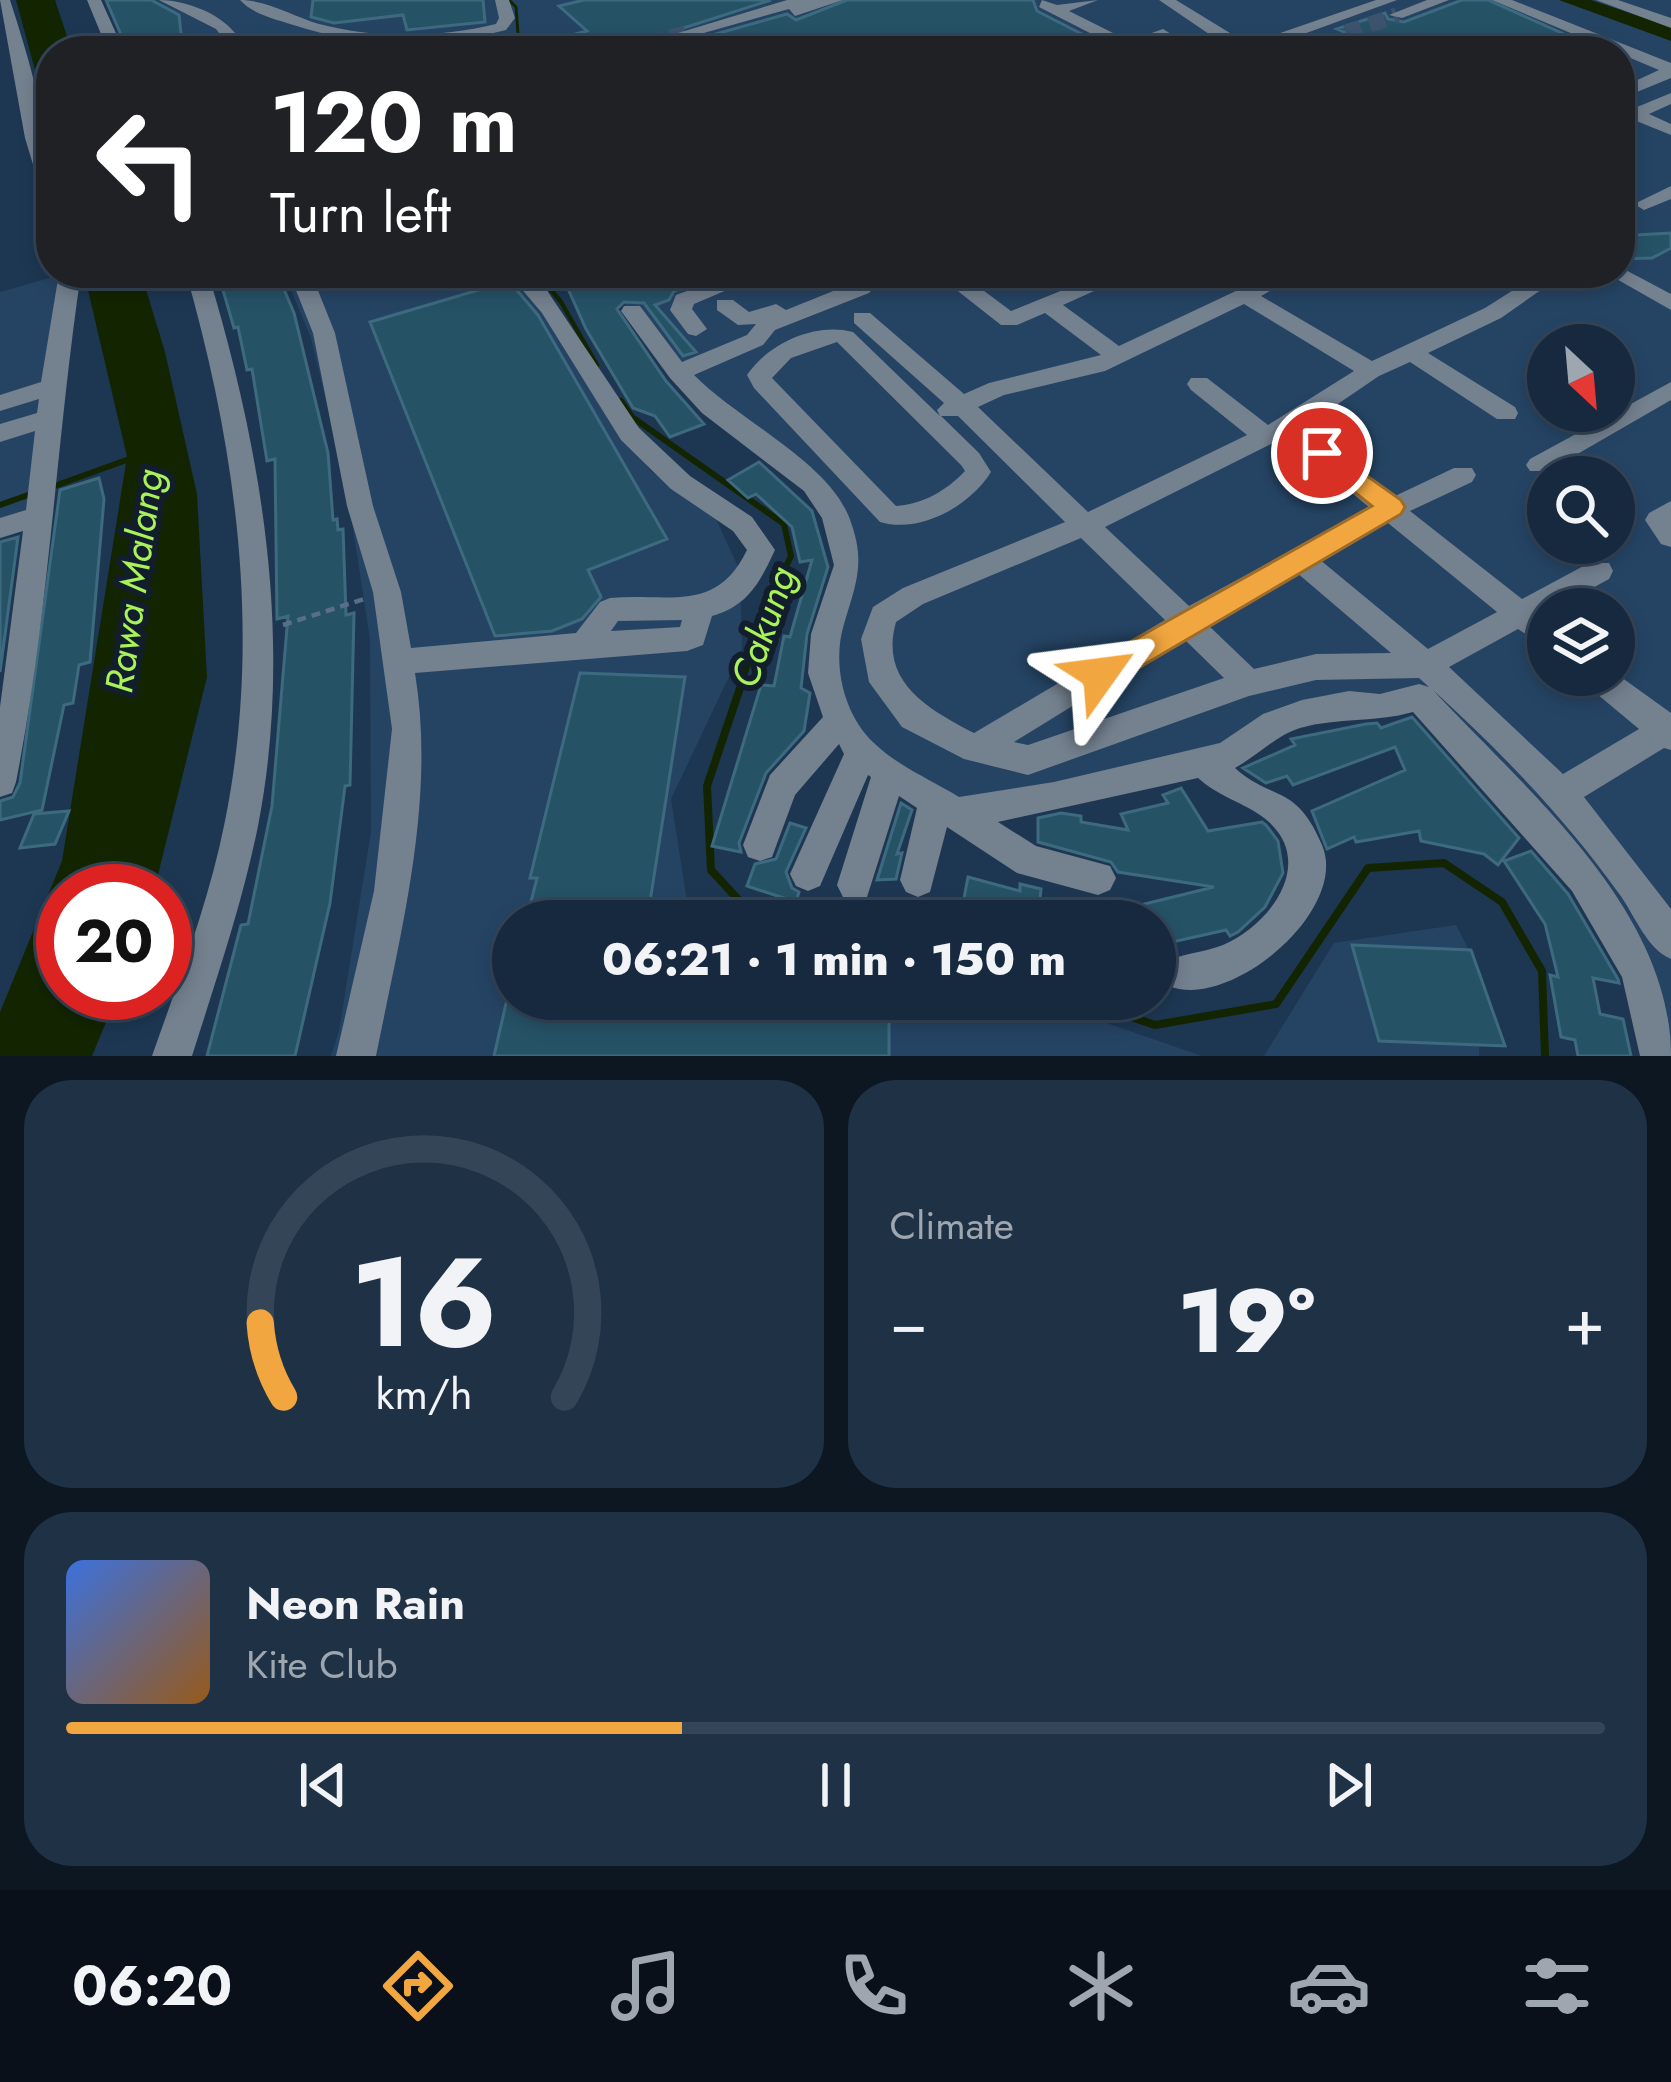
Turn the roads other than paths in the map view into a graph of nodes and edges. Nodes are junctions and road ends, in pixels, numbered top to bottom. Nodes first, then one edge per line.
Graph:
1 (3, 0) edge
2 (94, 0) edge
3 (166, 0) edge
4 (247, 0) edge
5 (502, 0) edge
6 (836, 0) edge
7 (1091, 0) edge
8 (1166, 0) edge
9 (1345, 0) tunnel mouth
10 (1442, 0) edge
11 (1499, 0) edge
12 (1603, 0) edge
13 (800, 5) edge
14 (1394, 8) edge
15 (1671, 23) edge
16 (686, 32) tunnel mouth
17 (1346, 33) tunnel mouth
18 (110, 36) edge
19 (226, 36) edge
20 (364, 36) edge
21 (448, 36) edge
22 (1106, 36) edge
23 (1223, 36) edge
24 (1271, 36) edge
25 (1292, 36) edge
26 (1337, 36) edge
27 (1589, 36) edge
28 (1635, 55) edge
29 (1635, 88) edge
30 (1671, 98) edge
31 (1635, 114) edge
32 (1635, 119) edge
33 (1671, 130) edge
34 (36, 144) edge
35 (1671, 192) edge
36 (1635, 208) edge
37 (1635, 283) edge
38 (68, 288) edge
39 (201, 288) edge
40 (307, 288) edge
41 (534, 288) edge
42 (716, 288) edge
43 (827, 288) edge
44 (861, 288) edge
45 (964, 288) edge
46 (1089, 288) edge
47 (1260, 288) edge
48 (1531, 288) edge
49 (1245, 295) junction
50 (1671, 303) edge
51 (725, 305) dead end
52 (1050, 305) junction
53 (632, 311) dead end
54 (862, 318) dead end
55 (696, 329) dead end
56 (1411, 352) junction
57 (1117, 356) junction
58 (1371, 371) junction
59 (678, 373) junction
60 (1199, 384) dead end
61 (52, 386) junction
62 (1671, 390) edge
63 (0, 403) edge
64 (961, 405) junction
65 (1505, 413) dead end
66 (49, 418) junction
67 (930, 421) junction
68 (1276, 431) junction
69 (0, 434) edge
70 (1555, 456) edge
71 (1463, 476) dead end
72 (39, 497) junction
73 (1392, 507) junction
74 (1671, 511) edge
75 (1085, 525) junction
76 (0, 528) edge
77 (1671, 537) edge
78 (1300, 559) junction
79 (1599, 571) dead end
80 (1517, 612) junction
81 (1527, 620) edge
82 (1184, 623) junction
83 (400, 662) junction
84 (1426, 665) junction
85 (1249, 683) junction
86 (1623, 696) edge
87 (841, 719) junction
88 (1669, 731) edge
89 (975, 748) junction
90 (1204, 762) junction
91 (875, 763) junction
92 (0, 782) edge
93 (1557, 795) junction
94 (948, 806) junction
95 (760, 845) dead end
96 (808, 874) dead end
97 (1098, 878) dead end
98 (918, 880) dead end
99 (855, 886) dead end
100 (1671, 940) edge
101 (1182, 973) dead end
102 (172, 1056) edge
103 (356, 1056) edge
104 (1660, 1056) edge

1 - 34 street
2 - 18 street
3 - 19 street
4 - 20 street
5 - 21 street
6 - 13 street
7 - 22 street
8 - 23 street
9 - 24 street
10 - 14 street
11 - 27 street
12 - 15 street
13 - 16 street
14 - 25 street
17 - 26 street
28 - 29 street
30 - 31 street
32 - 33 street
35 - 36 street
37 - 50 street
38 - 61 street
39 - 102 street
40 - 83 street
41 - 83 street
42 - 55 street
43 - 51 street
44 - 59 street
45 - 52 street
46 - 52 street
47 - 49 street
48 - 56 street
49 - 57 street
49 - 58 street
52 - 57 street
53 - 59 street
54 - 64 street
56 - 58 street
56 - 65 street
57 - 64 street
58 - 68 street
59 - 87 street
60 - 68 street
61 - 63 street
61 - 66 street
62 - 70 street
64 - 67 street
64 - 75 street
66 - 69 street
66 - 72 street
67 - 67 street
68 - 73 street
68 - 75 street
71 - 73 street
72 - 76 street
72 - 92 street
73 - 78 street
73 - 80 street
74 - 77 street
75 - 82 street
75 - 89 street
78 - 82 street
78 - 84 street
79 - 80 street
80 - 81 street
80 - 84 street
82 - 85 street
82 - 89 street
83 - 103 street
84 - 85 street
84 - 93 street
85 - 89 street
86 - 88 street
87 - 91 street
87 - 95 street
88 - 93 street
90 - 94 street
90 - 101 street
90 - 104 street
91 - 94 street
91 - 96 street
91 - 99 street
93 - 100 street
94 - 97 street
94 - 98 street

